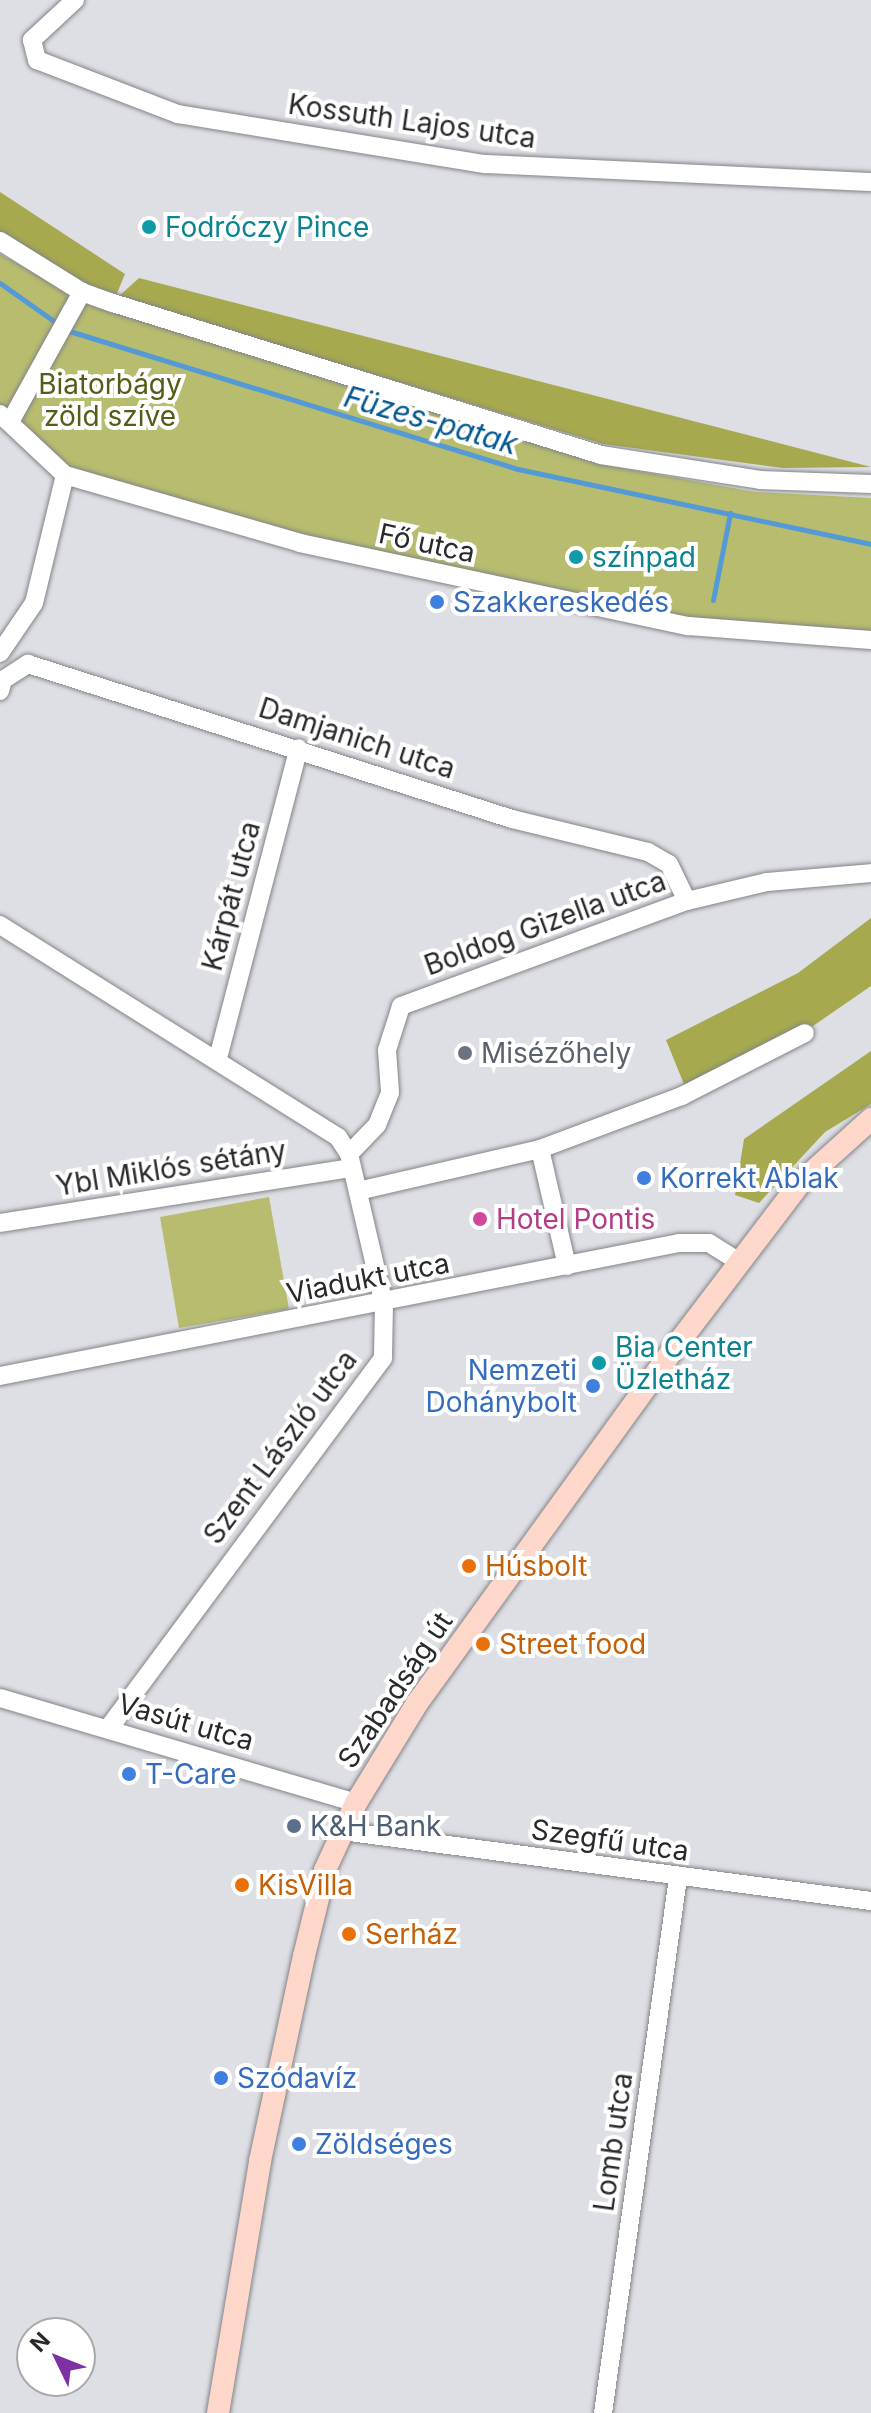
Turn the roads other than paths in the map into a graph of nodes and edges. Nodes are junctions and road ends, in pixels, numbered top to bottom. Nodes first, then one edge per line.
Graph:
1 (75, 0) edge
2 (871, 182) edge
3 (0, 241) edge
4 (82, 292) junction
5 (5, 418) edge
6 (65, 475) junction
7 (871, 484) edge
8 (871, 640) edge
9 (0, 653) edge
10 (0, 691) edge
11 (299, 748) junction
12 (871, 873) edge
13 (687, 901) junction
14 (0, 925) edge
15 (805, 1033) dead end
16 (218, 1058) junction
17 (871, 1119) edge
18 (540, 1149) junction
19 (350, 1161) junction
20 (358, 1191) junction
21 (0, 1223) edge
22 (740, 1262) junction
23 (567, 1266) junction
24 (384, 1304) junction
25 (0, 1376) edge
26 (0, 1698) edge
27 (108, 1728) junction
28 (356, 1803) junction
29 (342, 1831) junction
30 (678, 1878) junction
31 (871, 1901) edge
32 (218, 2413) edge
33 (603, 2413) edge

1 - 2 street, Kossuth Lajos utca
3 - 4 street
4 - 5 street
4 - 7 street
5 - 6 street, Fő utca
6 - 8 street, Fő utca
6 - 9 street
10 - 11 street, Damjanich utca
11 - 13 street, Damjanich utca
11 - 16 street, Kárpát utca
12 - 13 street, Boldog Gizella utca
13 - 19 street, Boldog Gizella utca
14 - 16 street, Szent László utca
15 - 18 street
16 - 19 street, Szent László utca
17 - 22 main road, Szabadság út
18 - 20 street
18 - 23 street
19 - 20 street, Szent László utca
19 - 21 street, Ybl Miklós sétány
20 - 24 street, Szent László utca
22 - 23 street, Viadukt utca
22 - 28 main road, Szabadság út
23 - 24 street, Viadukt utca
24 - 25 street, Viadukt utca
24 - 27 street, Szent László utca
26 - 27 street, Vasút utca
27 - 28 street, Vasút utca
28 - 29 main road, Szabadság út
29 - 30 street, Szegfű utca
29 - 32 main road, Szabadság út
30 - 31 street, Szegfű utca
30 - 33 street, Lomb utca

